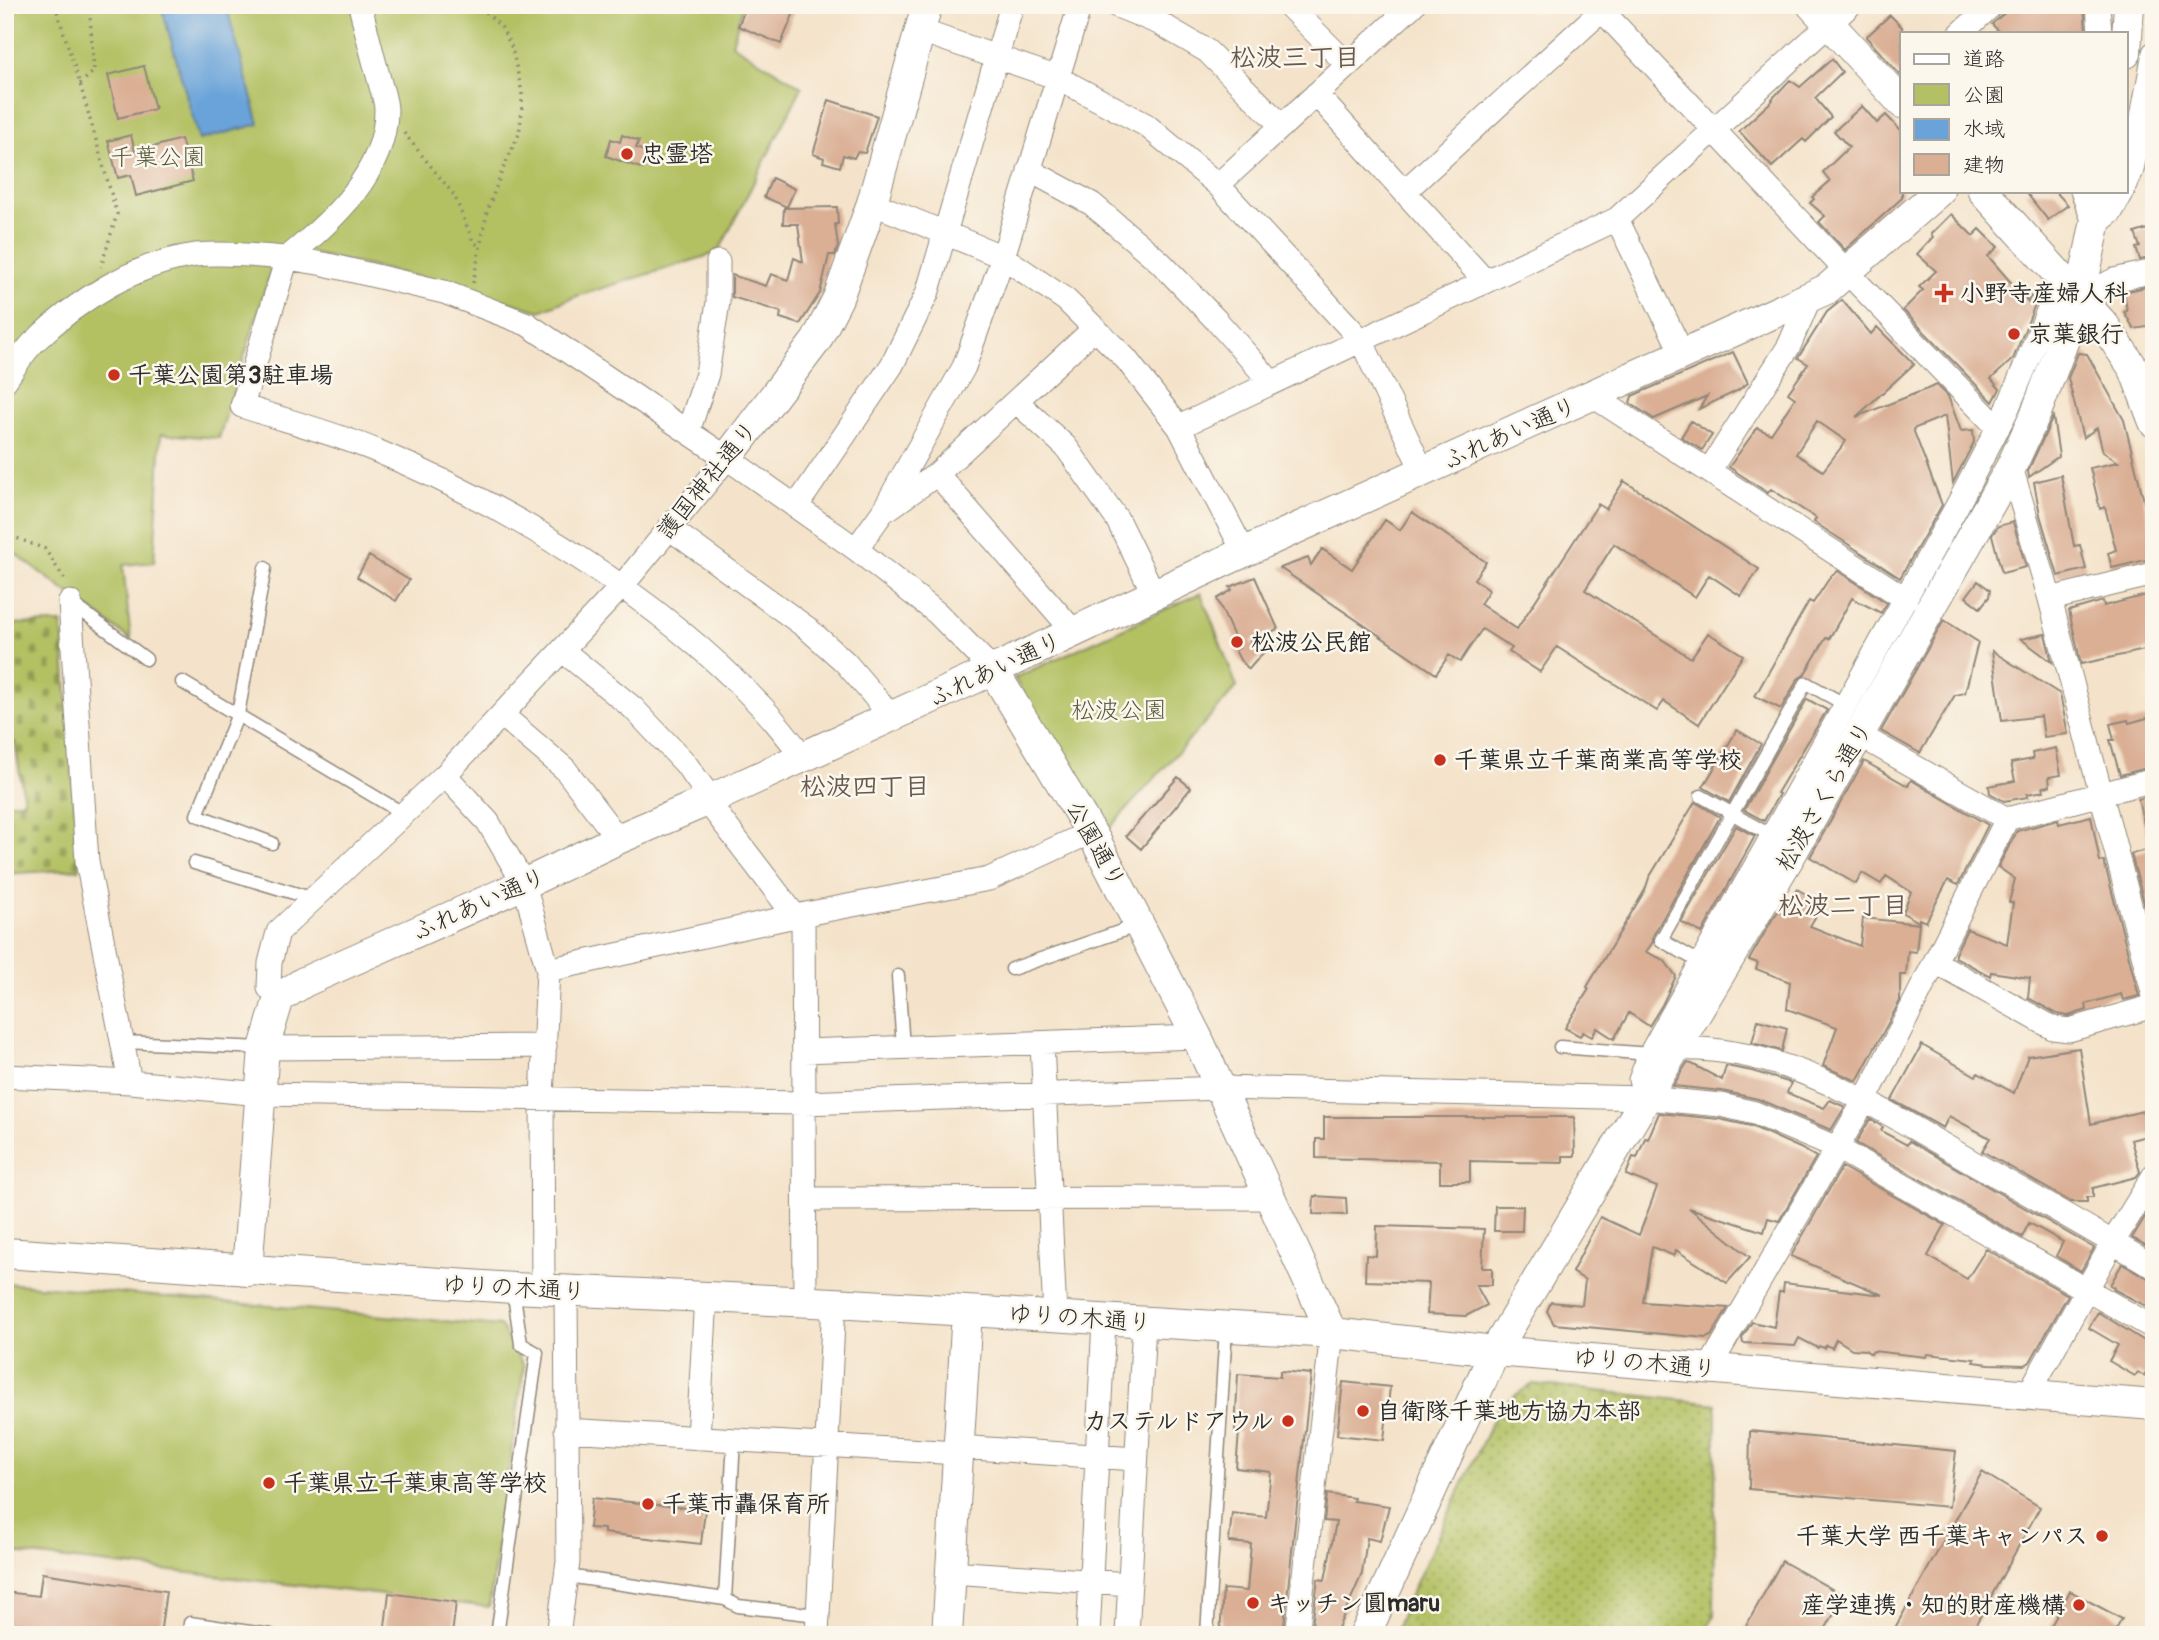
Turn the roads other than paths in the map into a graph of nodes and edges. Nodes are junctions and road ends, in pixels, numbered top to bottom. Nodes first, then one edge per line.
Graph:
1 (360, 5) edge
2 (1012, 5) edge
3 (1080, 5) edge
4 (1115, 5) edge
5 (1288, 5) edge
6 (1413, 5) edge
7 (1992, 5) edge
8 (2098, 5) edge
9 (2129, 5) edge
10 (1600, 8) edge
11 (1830, 12) edge
12 (924, 18) edge
13 (1962, 32) edge
14 (2100, 32) edge
15 (2127, 32) edge
16 (2154, 53) edge
17 (996, 57) junction
18 (1348, 65) junction
19 (1058, 78) junction
20 (1316, 94) junction
21 (1899, 94) edge
22 (1282, 126) junction
23 (1715, 131) junction
24 (1030, 170) junction
25 (2128, 179) edge
26 (1218, 185) junction
27 (1405, 191) junction
28 (1939, 192) edge
29 (1984, 192) edge
30 (2082, 192) edge
31 (2102, 192) edge
32 (2122, 192) edge
33 (872, 203) junction
34 (1617, 219) junction
35 (2095, 225) junction
36 (945, 232) junction
37 (1003, 257) junction
38 (287, 258) junction
39 (718, 262) dead end
40 (2154, 271) edge
41 (1847, 272) junction
42 (1485, 281) junction
43 (2071, 288) junction
44 (1810, 297) junction
45 (1095, 328) junction
46 (1361, 340) junction
47 (1683, 355) junction
48 (5, 381) edge
49 (1270, 382) junction
50 (1593, 396) junction
51 (1016, 401) junction
52 (2154, 422) edge
53 (1179, 427) junction
54 (1998, 428) junction
55 (688, 432) junction
56 (727, 458) junction
57 (2011, 467) junction
58 (1709, 471) junction
59 (1423, 472) junction
60 (937, 474) junction
61 (796, 507) junction
62 (882, 513) junction
63 (669, 528) junction
64 (856, 550) junction
65 (1244, 552) junction
66 (265, 568) dead end
67 (2154, 574) edge
68 (622, 586) junction
69 (1154, 594) junction
70 (1906, 598) junction
71 (2050, 599) junction
72 (70, 602) joint
73 (1075, 633) junction
74 (563, 651) junction
75 (146, 659) dead end
76 (993, 670) junction
77 (182, 682) dead end
78 (1846, 705) junction
79 (238, 713) junction
80 (502, 715) junction
81 (892, 717) junction
82 (1859, 735) junction
83 (803, 757) junction
84 (445, 775) junction
85 (2154, 780) edge
86 (2102, 794) junction
87 (1700, 796) dead end
88 (709, 800) junction
89 (404, 814) junction
90 (1732, 814) junction
91 (2007, 819) junction
92 (1091, 832) junction
93 (1772, 836) junction
94 (618, 839) junction
95 (272, 843) dead end
96 (194, 863) dead end
97 (524, 884) junction
98 (315, 900) junction
99 (799, 916) junction
100 (1139, 925) junction
101 (1935, 962) junction
102 (1701, 963) junction
103 (1012, 969) dead end
104 (548, 970) junction
105 (898, 976) dead end
106 (2154, 996) edge
107 (279, 998) junction
108 (2154, 1006) edge
109 (1197, 1037) junction
110 (123, 1042) junction
111 (1042, 1043) junction
112 (545, 1046) junction
113 (1560, 1047) dead end
114 (264, 1048) junction
115 (903, 1048) junction
116 (804, 1051) junction
117 (1663, 1051) junction
118 (5, 1076) edge
119 (130, 1082) junction
120 (1221, 1088) junction
121 (261, 1094) junction
122 (1044, 1095) junction
123 (542, 1098) junction
124 (1646, 1098) junction
125 (1865, 1100) junction
126 (804, 1103) junction
127 (1837, 1148) junction
128 (2154, 1175) edge
129 (1271, 1198) junction
130 (805, 1199) junction
131 (1049, 1199) junction
132 (2113, 1242) junction
133 (5, 1253) edge
134 (2154, 1267) edge
135 (247, 1271) junction
136 (513, 1288) junction
137 (554, 1290) junction
138 (2087, 1290) junction
139 (706, 1296) junction
140 (820, 1303) junction
141 (967, 1311) junction
142 (1055, 1317) junction
143 (1104, 1321) junction
144 (1144, 1323) junction
145 (1226, 1327) junction
146 (2154, 1328) edge
147 (1332, 1333) junction
148 (1495, 1351) junction
149 (1709, 1368) junction
150 (2028, 1395) junction
151 (2154, 1405) edge
152 (566, 1430) junction
153 (698, 1438) junction
154 (734, 1440) junction
155 (826, 1445) junction
156 (958, 1450) junction
157 (1097, 1456) junction
158 (1136, 1459) junction
159 (950, 1573) junction
160 (566, 1576) junction
161 (1091, 1581) junction
162 (1130, 1584) junction
163 (725, 1599) junction
164 (817, 1625) edge
165 (188, 1635) edge
166 (271, 1635) edge
167 (497, 1635) edge
168 (558, 1635) edge
169 (947, 1635) edge
170 (1088, 1635) edge
171 (1127, 1635) edge
172 (1207, 1635) edge
173 (1297, 1635) edge
174 (1365, 1635) edge

1 - 38 street
2 - 17 street
3 - 19 street
4 - 22 street
5 - 18 street
6 - 18 street
7 - 13 street
8 - 14 street
9 - 15 street
10 - 23 street
10 - 27 street
11 - 21 street
11 - 23 street
12 - 17 street
12 - 33 street, 護国神社通り
16 - 25 street
17 - 19 street
17 - 36 street
18 - 20 street
19 - 24 street
19 - 26 street
20 - 22 street
20 - 27 street
22 - 26 street
23 - 34 street
23 - 41 street
24 - 37 street
24 - 49 street
26 - 46 street
27 - 42 street
28 - 41 street, ふれあい通り
29 - 43 street
30 - 35 street
31 - 35 street, 松波さくら通り
32 - 35 street
33 - 36 street
33 - 56 street, 護国神社通り
34 - 42 street
34 - 47 street
35 - 43 street, 松波さくら通り
36 - 37 street
36 - 61 street
37 - 45 street
37 - 62 street
38 - 48 street, 公園通り
38 - 55 street, 公園通り
38 - 68 street
39 - 55 street
40 - 43 street
41 - 44 street, ふれあい通り
41 - 54 street
42 - 46 street
43 - 52 street
43 - 54 street
43 - 57 street, 松波さくら通り
44 - 47 street, ふれあい通り
44 - 58 street
45 - 51 street
45 - 53 street
46 - 49 street
46 - 59 street
47 - 50 street, ふれあい通り
49 - 53 street
50 - 58 street
50 - 59 street, ふれあい通り
51 - 60 street
51 - 69 street
53 - 65 street
54 - 70 street
55 - 56 street, 公園通り
56 - 61 street, 公園通り
56 - 63 street, 護国神社通り
57 - 71 street
57 - 82 street, 松波さくら通り
58 - 70 street
59 - 65 street, ふれあい通り
60 - 62 street
60 - 73 street
61 - 64 street, 公園通り
62 - 64 street
63 - 68 street, 護国神社通り
63 - 81 street
64 - 76 street, 公園通り
65 - 69 street, ふれあい通り
66 - 79 lane
67 - 71 street
68 - 74 street, 護国神社通り
68 - 83 street
69 - 73 street, ふれあい通り
70 - 78 street
71 - 86 street
72 - 75 lane
72 - 110 street
73 - 76 street, ふれあい通り
74 - 80 street, 護国神社通り
74 - 88 street
76 - 81 street, ふれあい通り
76 - 92 street, 公園通り
77 - 79 lane
78 - 90 lane
78 - 93 street
79 - 89 lane
79 - 95 lane
80 - 84 street, 護国神社通り
80 - 94 street
81 - 83 street, ふれあい通り
82 - 91 street
82 - 117 street, 松波さくら通り
83 - 88 street, ふれあい通り
84 - 89 street, 護国神社通り
84 - 97 street
85 - 86 street
86 - 91 street
86 - 106 street
87 - 90 lane
88 - 94 street, ふれあい通り
88 - 99 street
89 - 98 street, 護国神社通り
90 - 93 lane
90 - 102 lane
91 - 101 street
92 - 99 street
92 - 100 street, 公園通り
93 - 102 street
94 - 97 street, ふれあい通り
96 - 98 lane
97 - 104 street
97 - 107 street, ふれあい通り
98 - 107 street, 護国神社通り
99 - 104 street
99 - 116 street
100 - 103 lane
100 - 109 street, 公園通り
101 - 108 street
101 - 125 street
102 - 117 street
104 - 112 street
105 - 115 lane
107 - 114 street
109 - 111 street
109 - 120 street, 公園通り
110 - 114 lane
110 - 119 street
111 - 115 street
111 - 122 street
112 - 114 street
112 - 123 street
113 - 117 lane
114 - 121 street
115 - 116 street
116 - 126 street
117 - 124 street, 松波さくら通り
117 - 125 street
118 - 119 street
119 - 121 street
120 - 122 street
120 - 124 street
120 - 129 street, 公園通り
121 - 123 street
121 - 135 street
122 - 126 street
122 - 131 street
123 - 126 street
123 - 137 street
124 - 127 street
124 - 148 street, 松波さくら通り
125 - 127 street
125 - 132 street
126 - 130 street
127 - 138 street
127 - 149 street
128 - 132 street
129 - 131 street
129 - 147 street, 公園通り
130 - 131 street
130 - 140 street
131 - 142 street
132 - 134 street
132 - 138 street
133 - 135 street, ゆりの木通り
135 - 136 street, ゆりの木通り
136 - 137 street, ゆりの木通り
136 - 167 lane
137 - 139 street, ゆりの木通り
137 - 152 street
138 - 146 street
138 - 150 street
139 - 140 street, ゆりの木通り
139 - 153 street
140 - 141 street, ゆりの木通り
140 - 155 street
141 - 142 street, ゆりの木通り
141 - 156 street
142 - 143 street, ゆりの木通り
143 - 144 street, ゆりの木通り
143 - 157 street
144 - 145 street, ゆりの木通り
144 - 158 street
145 - 147 street, ゆりの木通り
145 - 172 lane
147 - 148 street, ゆりの木通り
147 - 173 street
148 - 149 street, ゆりの木通り
148 - 174 street, 松波さくら通り
149 - 150 street, ゆりの木通り
150 - 151 street, ゆりの木通り
152 - 153 street
152 - 160 street
153 - 154 street
154 - 155 street
154 - 163 lane
155 - 156 street
155 - 164 street
156 - 157 street
156 - 159 street
157 - 158 street
157 - 161 street
158 - 162 street
159 - 161 street
159 - 169 street
160 - 163 lane
160 - 168 street
161 - 162 street
161 - 170 street
162 - 171 street
163 - 164 lane
165 - 166 lane

